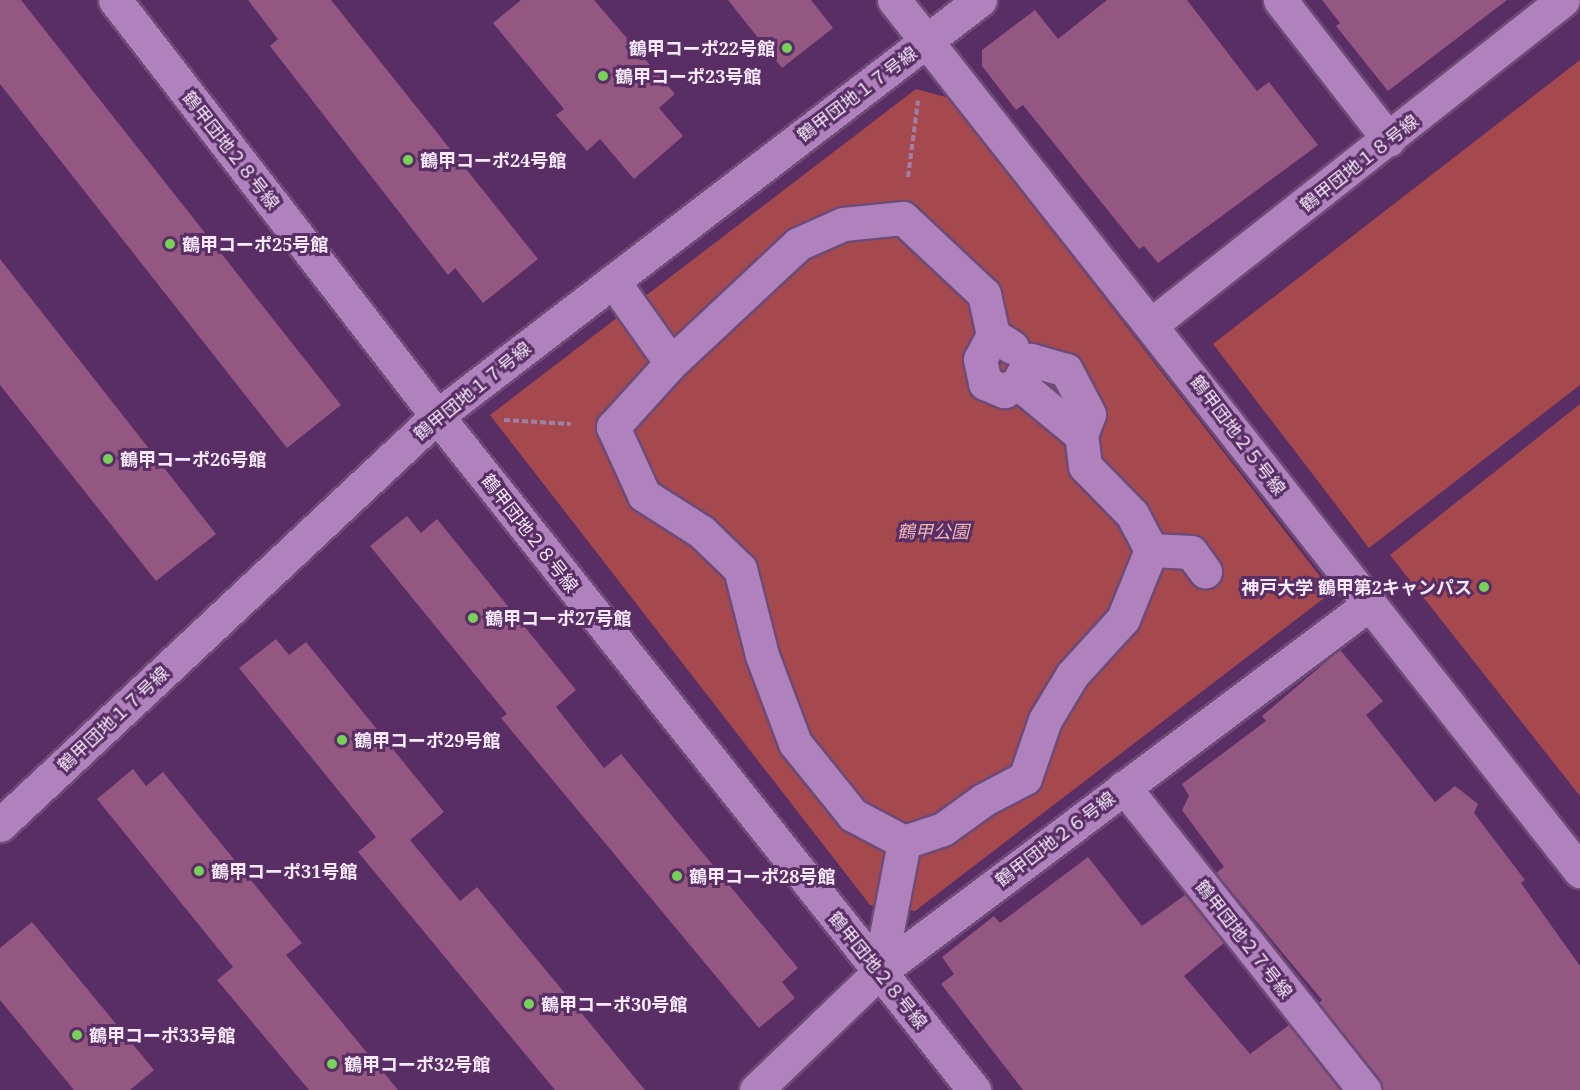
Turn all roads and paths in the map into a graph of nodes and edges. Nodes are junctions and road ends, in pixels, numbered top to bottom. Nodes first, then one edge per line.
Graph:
1 (115, 0) edge
2 (894, 0) edge
3 (980, 0) edge
4 (1280, 0) edge
5 (1563, 0) edge
6 (926, 41) junction
7 (1389, 140) junction
8 (903, 218) junction
9 (613, 281) junction
10 (1152, 324) junction
11 (993, 335) junction
12 (671, 363) junction
13 (1024, 371) junction
14 (437, 416) junction
15 (613, 427) junction
16 (1150, 550) junction
17 (1205, 571) joint
18 (1368, 605) junction
19 (1125, 787) junction
20 (0, 825) edge
21 (904, 842) junction
22 (1580, 872) edge
23 (879, 972) junction
24 (756, 1090) edge
25 (974, 1090) edge
26 (1364, 1090) edge

1 - 14 street, 鶴甲団地２８号線
2 - 6 street, 鶴甲団地２５号線
3 - 6 street, 鶴甲団地１７号線
4 - 7 street
5 - 7 street, 鶴甲団地１８号線
6 - 8 path
6 - 9 street, 鶴甲団地１７号線
6 - 10 street, 鶴甲団地２５号線
7 - 10 street, 鶴甲団地１８号線
8 - 11 street
8 - 12 street
9 - 12 street
9 - 14 street, 鶴甲団地１７号線
10 - 18 street, 鶴甲団地２５号線
11 - 13 street
11 - 13 street
12 - 15 street
13 - 16 street
14 - 15 path
14 - 20 street, 鶴甲団地１７号線
14 - 23 street, 鶴甲団地２８号線
15 - 21 street
16 - 17 street
16 - 21 street
17 - 18 path
18 - 19 street, 鶴甲団地２６号線
18 - 22 street, 鶴甲団地２５号線
19 - 23 street, 鶴甲団地２６号線
19 - 26 street, 鶴甲団地２７号線
21 - 23 street
23 - 24 street, 鶴甲団地２６号線
23 - 25 street, 鶴甲団地２８号線

